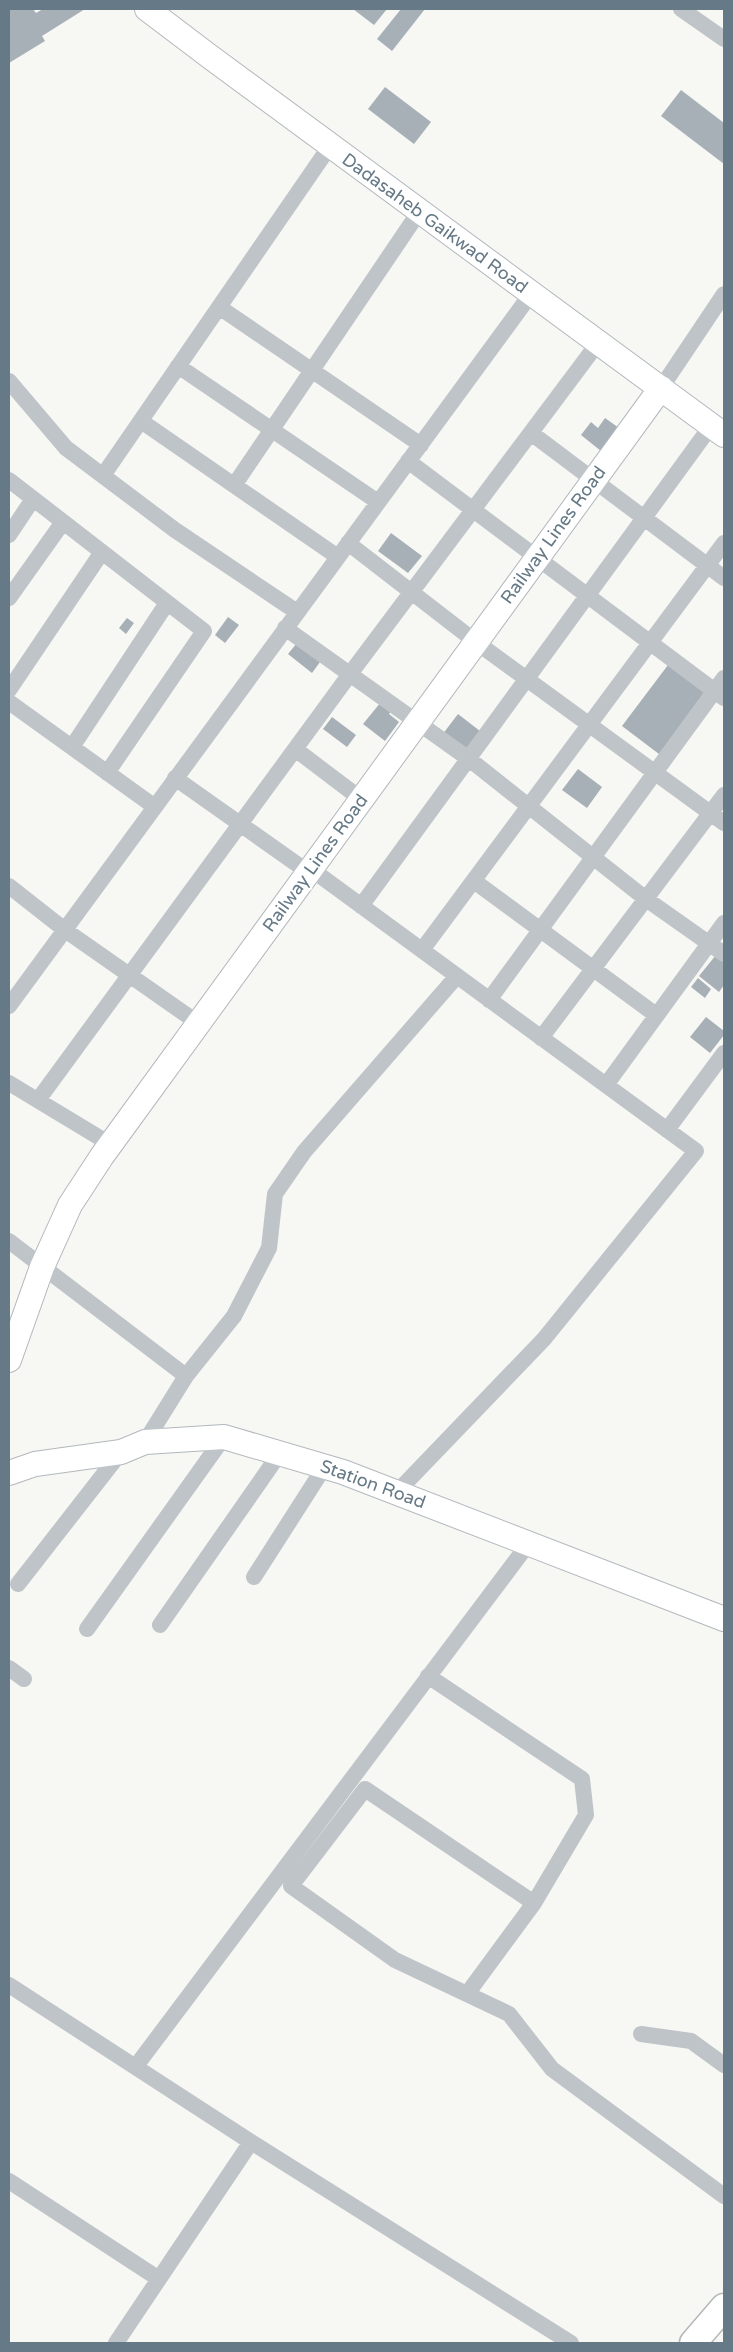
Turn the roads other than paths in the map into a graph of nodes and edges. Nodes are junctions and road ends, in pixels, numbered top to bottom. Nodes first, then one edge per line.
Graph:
1 (147, 9) edge
2 (681, 9) edge
3 (724, 39) edge
4 (330, 146) junction
5 (419, 212) junction
6 (531, 294) junction
7 (724, 294) edge
8 (219, 307) junction
9 (598, 343) junction
10 (178, 366) junction
11 (312, 370) junction
12 (9, 381) edge
13 (661, 388) junction
14 (141, 421) junction
15 (272, 430) junction
16 (718, 430) edge
17 (531, 433) junction
18 (420, 444) junction
19 (408, 461) junction
20 (104, 474) junction
21 (9, 480) edge
22 (594, 480) junction
23 (235, 484) junction
24 (33, 499) junction
25 (378, 502) junction
26 (474, 508) junction
27 (644, 518) junction
28 (63, 522) junction
29 (9, 535) edge
30 (348, 543) junction
31 (724, 543) edge
32 (102, 552) junction
33 (338, 557) junction
34 (537, 557) junction
35 (707, 566) junction
36 (724, 578) edge
37 (411, 592) junction
38 (589, 595) junction
39 (9, 598) edge
40 (167, 603) junction
41 (297, 612) junction
42 (285, 628) junction
43 (476, 642) junction
44 (650, 642) junction
45 (350, 674) junction
46 (527, 680) junction
47 (721, 689) edge
48 (9, 690) edge
49 (9, 702) edge
50 (417, 722) junction
51 (589, 725) junction
52 (72, 747) junction
53 (295, 750) junction
54 (468, 760) junction
55 (107, 773) junction
56 (655, 773) junction
57 (175, 778) junction
58 (724, 795) edge
59 (362, 799) junction
60 (154, 807) junction
61 (528, 808) junction
62 (710, 813) junction
63 (724, 823) edge
64 (240, 824) junction
65 (594, 857) junction
66 (309, 870) junction
67 (474, 881) junction
68 (9, 886) edge
69 (646, 898) junction
70 (361, 906) junction
71 (724, 923) edge
72 (65, 930) junction
73 (540, 930) junction
74 (710, 943) junction
75 (422, 950) junction
76 (724, 954) edge
77 (593, 968) junction
78 (130, 975) junction
79 (456, 976) junction
80 (490, 1000) junction
81 (9, 1006) edge
82 (656, 1015) junction
83 (198, 1023) junction
84 (541, 1038) junction
85 (724, 1054) edge
86 (9, 1083) edge
87 (606, 1085) junction
88 (38, 1100) junction
89 (667, 1130) junction
90 (110, 1144) junction
91 (9, 1242) edge
92 (42, 1267) junction
93 (9, 1360) edge
94 (186, 1376) junction
95 (224, 1437) junction
96 (145, 1442) junction
97 (121, 1452) junction
98 (280, 1453) junction
99 (325, 1466) junction
100 (9, 1473) edge
101 (397, 1492) junction
102 (529, 1543) junction
103 (254, 1577) dead end
104 (18, 1584) dead end
105 (724, 1619) edge
106 (160, 1625) dead end
107 (87, 1629) dead end
108 (9, 1668) edge
109 (428, 1676) junction
110 (24, 1680) dead end
111 (534, 1903) junction
112 (9, 1985) edge
113 (467, 1994) junction
114 (641, 2034) dead end
115 (136, 2066) junction
116 (724, 2066) edge
117 (251, 2142) junction
118 (9, 2181) edge
119 (724, 2196) edge
120 (159, 2279) junction
121 (724, 2307) edge
122 (116, 2343) edge
123 (571, 2343) edge
124 (694, 2343) edge

1 - 4 street, Dadasaheb Gaikwad Road
2 - 3 street
4 - 5 street, Dadasaheb Gaikwad Road
4 - 8 street
5 - 6 street, Dadasaheb Gaikwad Road
5 - 11 street
6 - 9 street, Dadasaheb Gaikwad Road
6 - 18 street
7 - 13 street
8 - 10 street
8 - 11 street
9 - 13 street, Dadasaheb Gaikwad Road
9 - 17 street
10 - 14 street
10 - 15 street
11 - 15 street
11 - 18 street
12 - 20 street
13 - 16 street, Dadasaheb Gaikwad Road
13 - 22 street, Railway Lines Road
14 - 20 street
14 - 23 street
15 - 23 street
15 - 25 street
16 - 27 street
17 - 22 street
17 - 26 street
18 - 19 street
19 - 25 street
19 - 26 street
20 - 41 street
21 - 24 street
22 - 27 street
22 - 34 street, Railway Lines Road
23 - 33 street
24 - 28 street
24 - 29 street
25 - 30 street
26 - 34 street
26 - 37 street
27 - 35 street
27 - 38 street
28 - 32 street
28 - 39 street
30 - 33 street
30 - 37 street
31 - 35 street
32 - 40 street
32 - 48 street
33 - 41 street
34 - 38 street
34 - 43 street, Railway Lines Road
35 - 36 street
35 - 44 street
37 - 43 street
37 - 45 street
38 - 44 street
38 - 46 street
40 - 52 street
40 - 55 street
41 - 42 street
42 - 45 street
42 - 57 street
43 - 46 street
43 - 50 street, Railway Lines Road
44 - 47 street
44 - 51 street
45 - 50 street
45 - 53 street
46 - 51 street
46 - 54 street
47 - 56 street
49 - 52 street
50 - 54 street
50 - 59 street, Railway Lines Road
51 - 56 street
51 - 61 street
52 - 55 street
53 - 59 street
53 - 64 street
54 - 61 street
54 - 70 street
55 - 60 street
56 - 62 street
56 - 65 street
57 - 60 street
57 - 64 street
58 - 62 street
59 - 66 street, Railway Lines Road
60 - 72 street
61 - 65 street
61 - 67 street
62 - 63 street
62 - 69 street
64 - 66 street
64 - 78 street
65 - 69 street
65 - 73 street
66 - 70 street
66 - 83 street, Railway Lines Road
67 - 73 street
67 - 75 street
68 - 72 street
69 - 74 street
69 - 77 street
70 - 75 street
71 - 74 street
72 - 78 street
72 - 81 street
73 - 77 street
73 - 80 street
74 - 76 street
74 - 82 street
75 - 79 street
77 - 82 street
77 - 84 street
78 - 83 street
78 - 88 street
79 - 80 street
79 - 94 street
80 - 84 street
82 - 87 street
83 - 90 street, Railway Lines Road
84 - 87 street
85 - 89 street
86 - 88 street
87 - 89 street
88 - 90 street
89 - 101 street
90 - 92 street, Railway Lines Road
91 - 92 street
92 - 93 street, Railway Lines Road
92 - 94 street
94 - 96 street
95 - 96 street, Station Road
95 - 98 street, Station Road
95 - 107 street
96 - 97 street, Station Road
97 - 100 street, Station Road
97 - 104 street
98 - 99 street, Station Road
98 - 106 street
99 - 101 street, Station Road
99 - 103 street
101 - 102 street, Station Road
102 - 105 street, Station Road
102 - 109 street
108 - 110 street
109 - 111 street
109 - 115 street
111 - 113 street
111 - 113 street
112 - 115 street
113 - 119 street
114 - 116 street
115 - 117 street
117 - 120 street
117 - 123 street
118 - 120 street
120 - 122 street
121 - 124 main road

